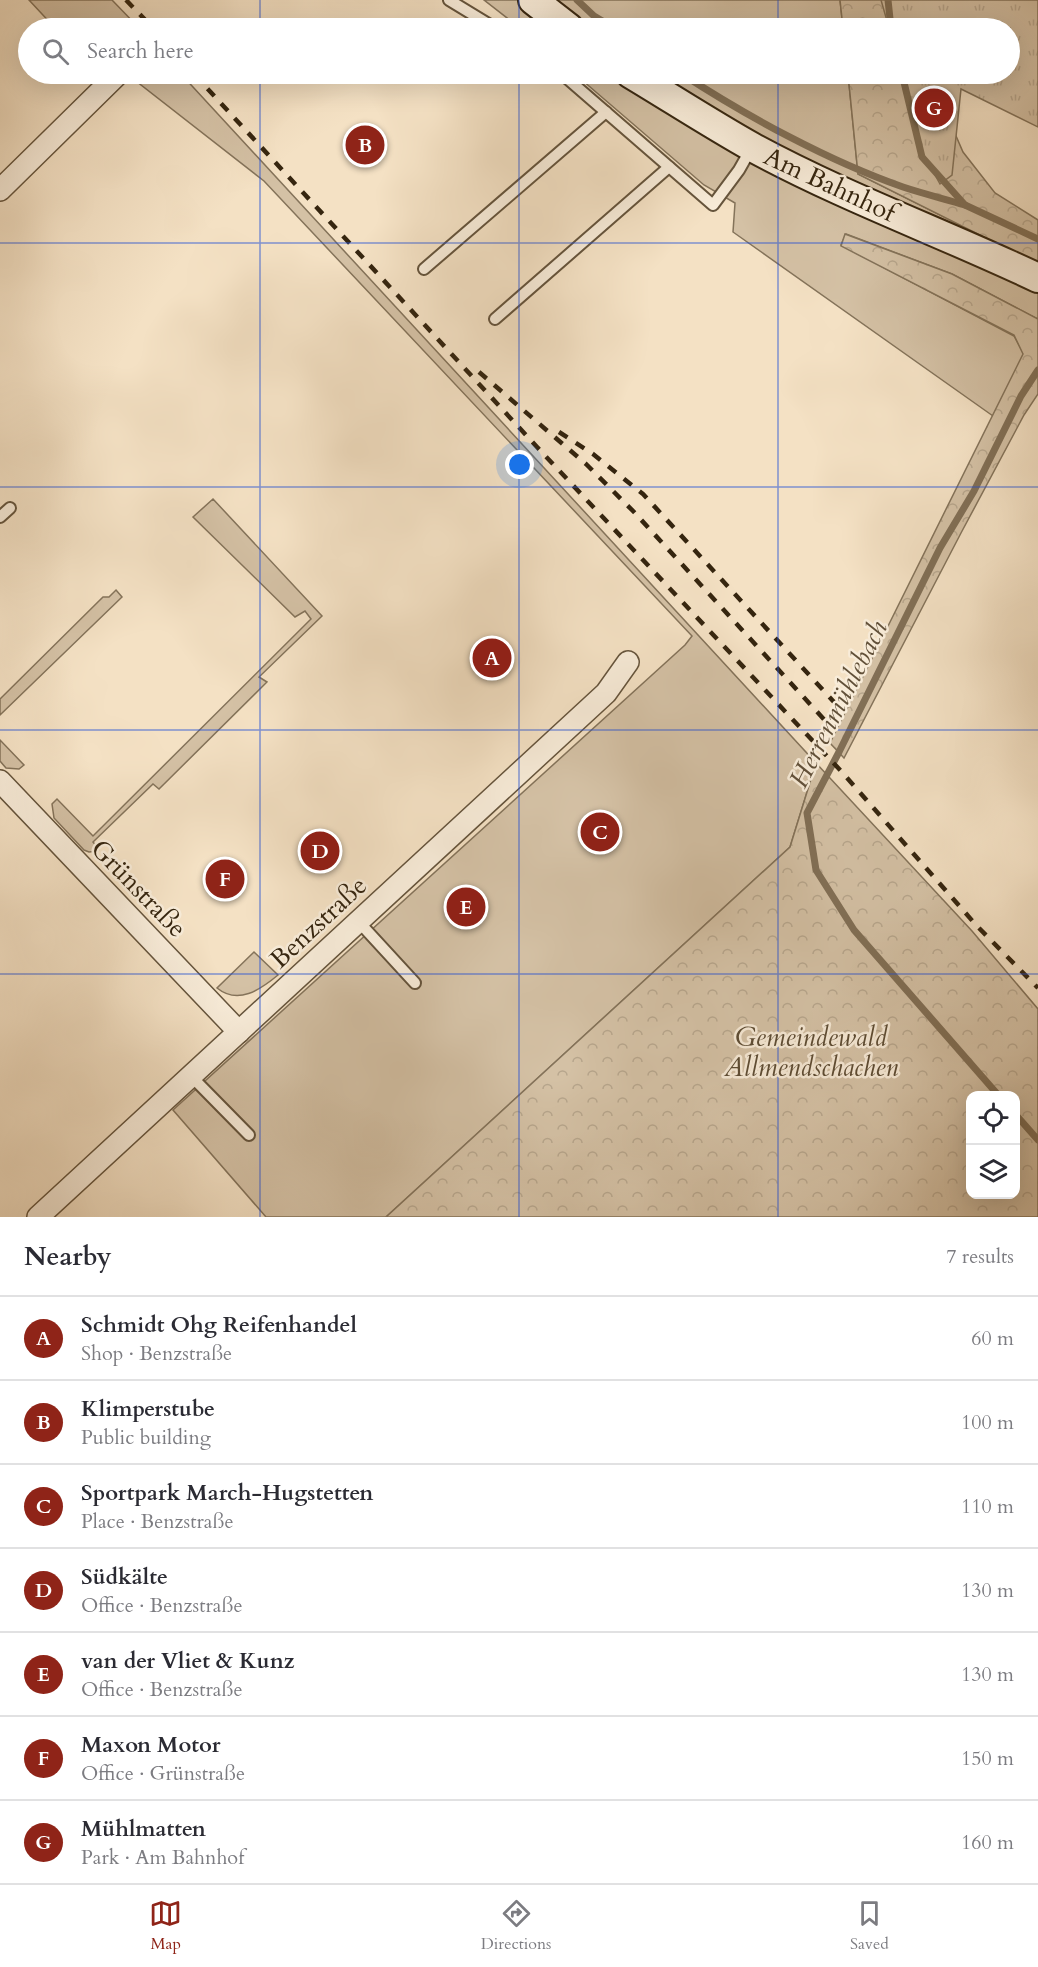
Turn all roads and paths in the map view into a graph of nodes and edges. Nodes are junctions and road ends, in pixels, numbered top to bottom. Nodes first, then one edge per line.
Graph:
1 (449, 0) edge
2 (533, 0) edge
3 (479, 18) edge
4 (556, 18) edge
5 (108, 84) edge
6 (574, 84) edge
7 (648, 84) edge
8 (606, 112) junction
9 (752, 147) junction
10 (669, 166) junction
11 (0, 190) edge
12 (424, 269) dead end
13 (1038, 278) edge
14 (495, 318) dead end
15 (10, 507) dead end
16 (0, 517) edge
17 (628, 662) dead end
18 (0, 781) edge
19 (358, 921) junction
20 (415, 983) dead end
21 (239, 1032) junction
22 (191, 1076) junction
23 (249, 1135) dead end
24 (38, 1217) edge

1 - 3 lane
2 - 4 main road
5 - 11 street
6 - 8 lane
7 - 9 main road, Am Bahnhof
8 - 10 lane
8 - 12 lane
9 - 10 lane
9 - 13 main road, Am Bahnhof
10 - 14 lane
15 - 16 lane
17 - 19 street, Benzstraße
18 - 21 street, Grünstraße
19 - 20 lane
19 - 21 street, Benzstraße
21 - 22 street, Benzstraße
22 - 23 lane
22 - 24 street, Benzstraße

